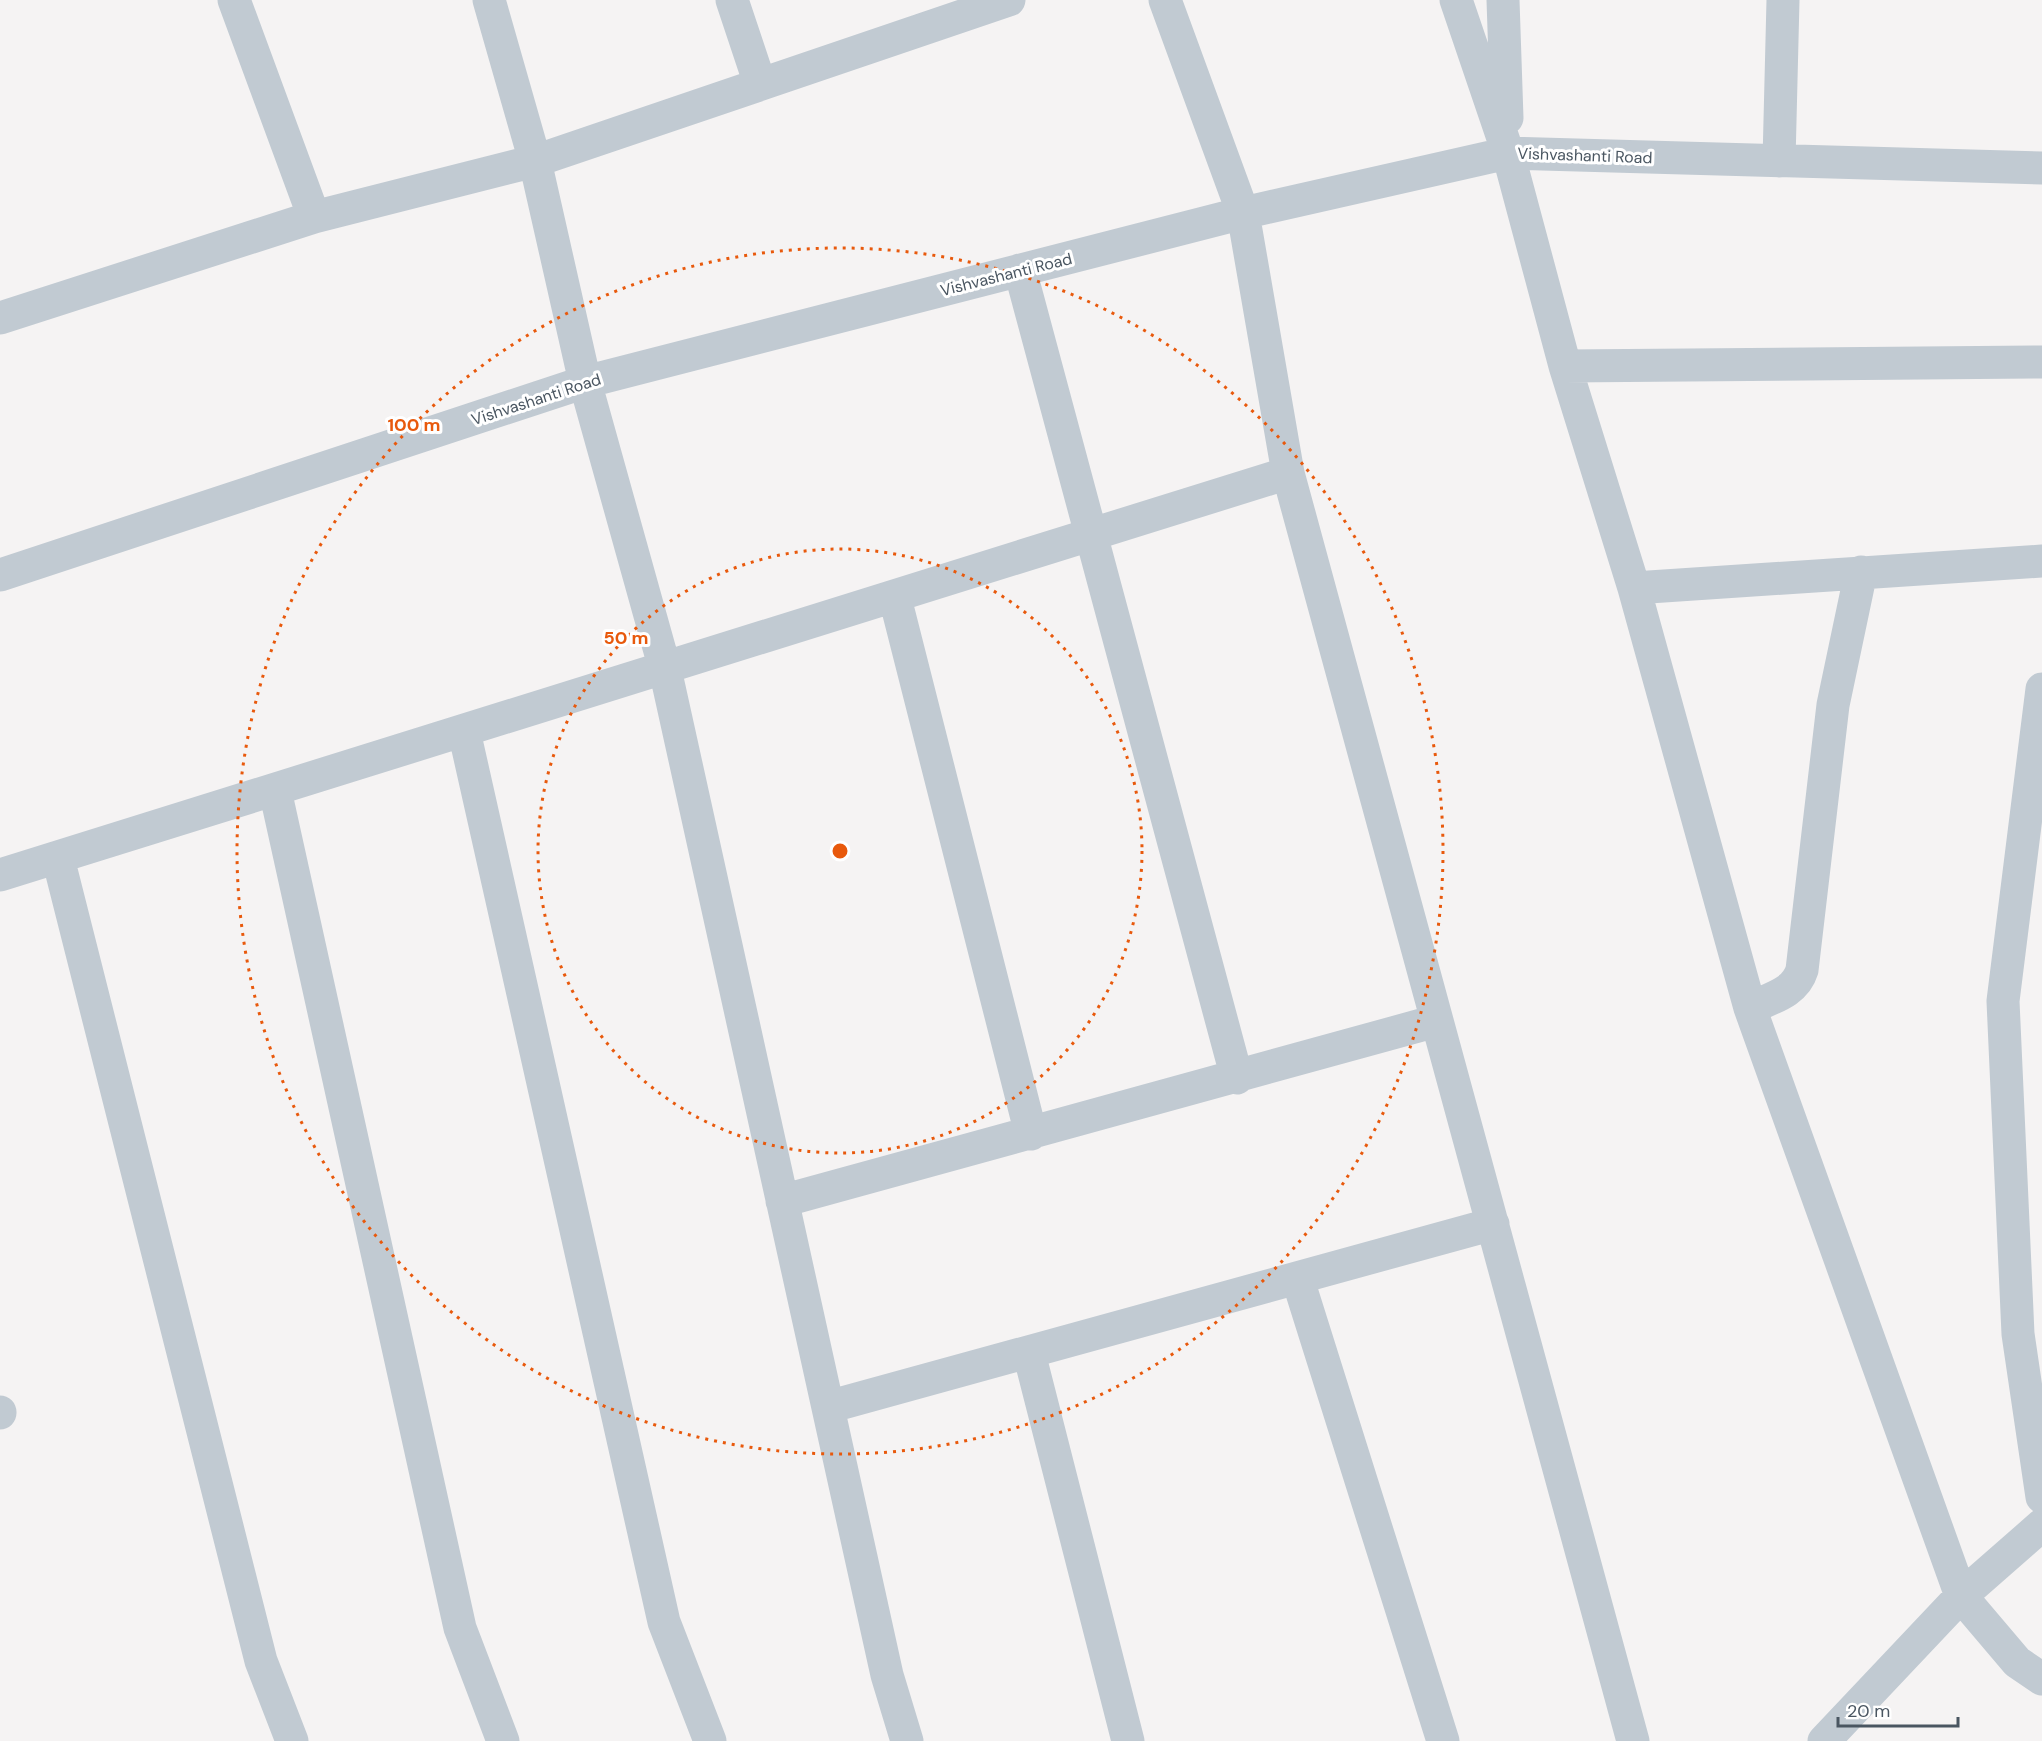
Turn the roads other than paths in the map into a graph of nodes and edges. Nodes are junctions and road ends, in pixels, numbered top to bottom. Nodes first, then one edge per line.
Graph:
1 (234, 0) edge
2 (489, 0) edge
3 (732, 0) edge
4 (1009, 0) edge
5 (1165, 0) edge
6 (1456, 0) edge
7 (1503, 0) edge
8 (1783, 0) edge
9 (957, 8) edge
10 (760, 84) junction
11 (1508, 153) junction
12 (535, 161) junction
13 (1779, 161) junction
14 (2042, 168) edge
15 (1243, 213) junction
16 (314, 217) junction
17 (1020, 270) junction
18 (0, 318) edge
19 (2042, 362) edge
20 (1564, 366) junction
21 (585, 382) junction
22 (1288, 473) junction
23 (1090, 535) junction
24 (2042, 561) edge
25 (1861, 572) junction
26 (0, 575) edge
27 (1634, 588) junction
28 (895, 598) junction
29 (665, 669) junction
30 (2042, 689) edge
31 (464, 731) junction
32 (275, 790) junction
33 (58, 858) junction
34 (0, 875) edge
35 (1750, 1008) junction
36 (1436, 1021) junction
37 (1237, 1078) junction
38 (1031, 1134) junction
39 (782, 1202) junction
40 (1493, 1224) junction
41 (1298, 1280) junction
42 (2030, 1330) edge
43 (1029, 1353) junction
44 (828, 1407) junction
45 (2042, 1497) edge
46 (2042, 1525) edge
47 (1962, 1596) junction
48 (2042, 1678) edge
49 (291, 1741) edge
50 (503, 1741) edge
51 (710, 1741) edge
52 (907, 1741) edge
53 (1128, 1741) edge
54 (1443, 1741) edge
55 (1634, 1741) edge
56 (1824, 1741) edge

1 - 16 street
2 - 12 street
3 - 10 street
4 - 9 street
5 - 15 street
6 - 11 street
7 - 11 street
8 - 13 street
9 - 10 street
10 - 12 street
11 - 13 street, Vishvashanti Road
11 - 15 street, Vishvashanti Road
11 - 20 street
12 - 16 street
12 - 21 street
13 - 14 street, Vishvashanti Road
15 - 17 street, Vishvashanti Road
15 - 22 street
16 - 18 street
17 - 21 street, Vishvashanti Road
17 - 23 street
19 - 20 street
20 - 27 street
21 - 26 street, Vishvashanti Road
21 - 29 street
22 - 23 street
22 - 36 street
23 - 28 street
23 - 37 street
24 - 25 street
25 - 27 street
25 - 35 street
27 - 35 street
28 - 29 street
28 - 38 street
29 - 31 street
29 - 39 street
30 - 42 street
31 - 32 street
31 - 51 street
32 - 33 street
32 - 50 street
33 - 34 street
33 - 49 street
35 - 47 street
36 - 37 street
36 - 40 street
37 - 38 street
38 - 39 street
39 - 44 street
40 - 41 street
40 - 55 street
41 - 43 street
41 - 54 street
42 - 45 street
43 - 44 street
43 - 53 street
44 - 52 street
46 - 47 street
47 - 48 street
47 - 56 street

